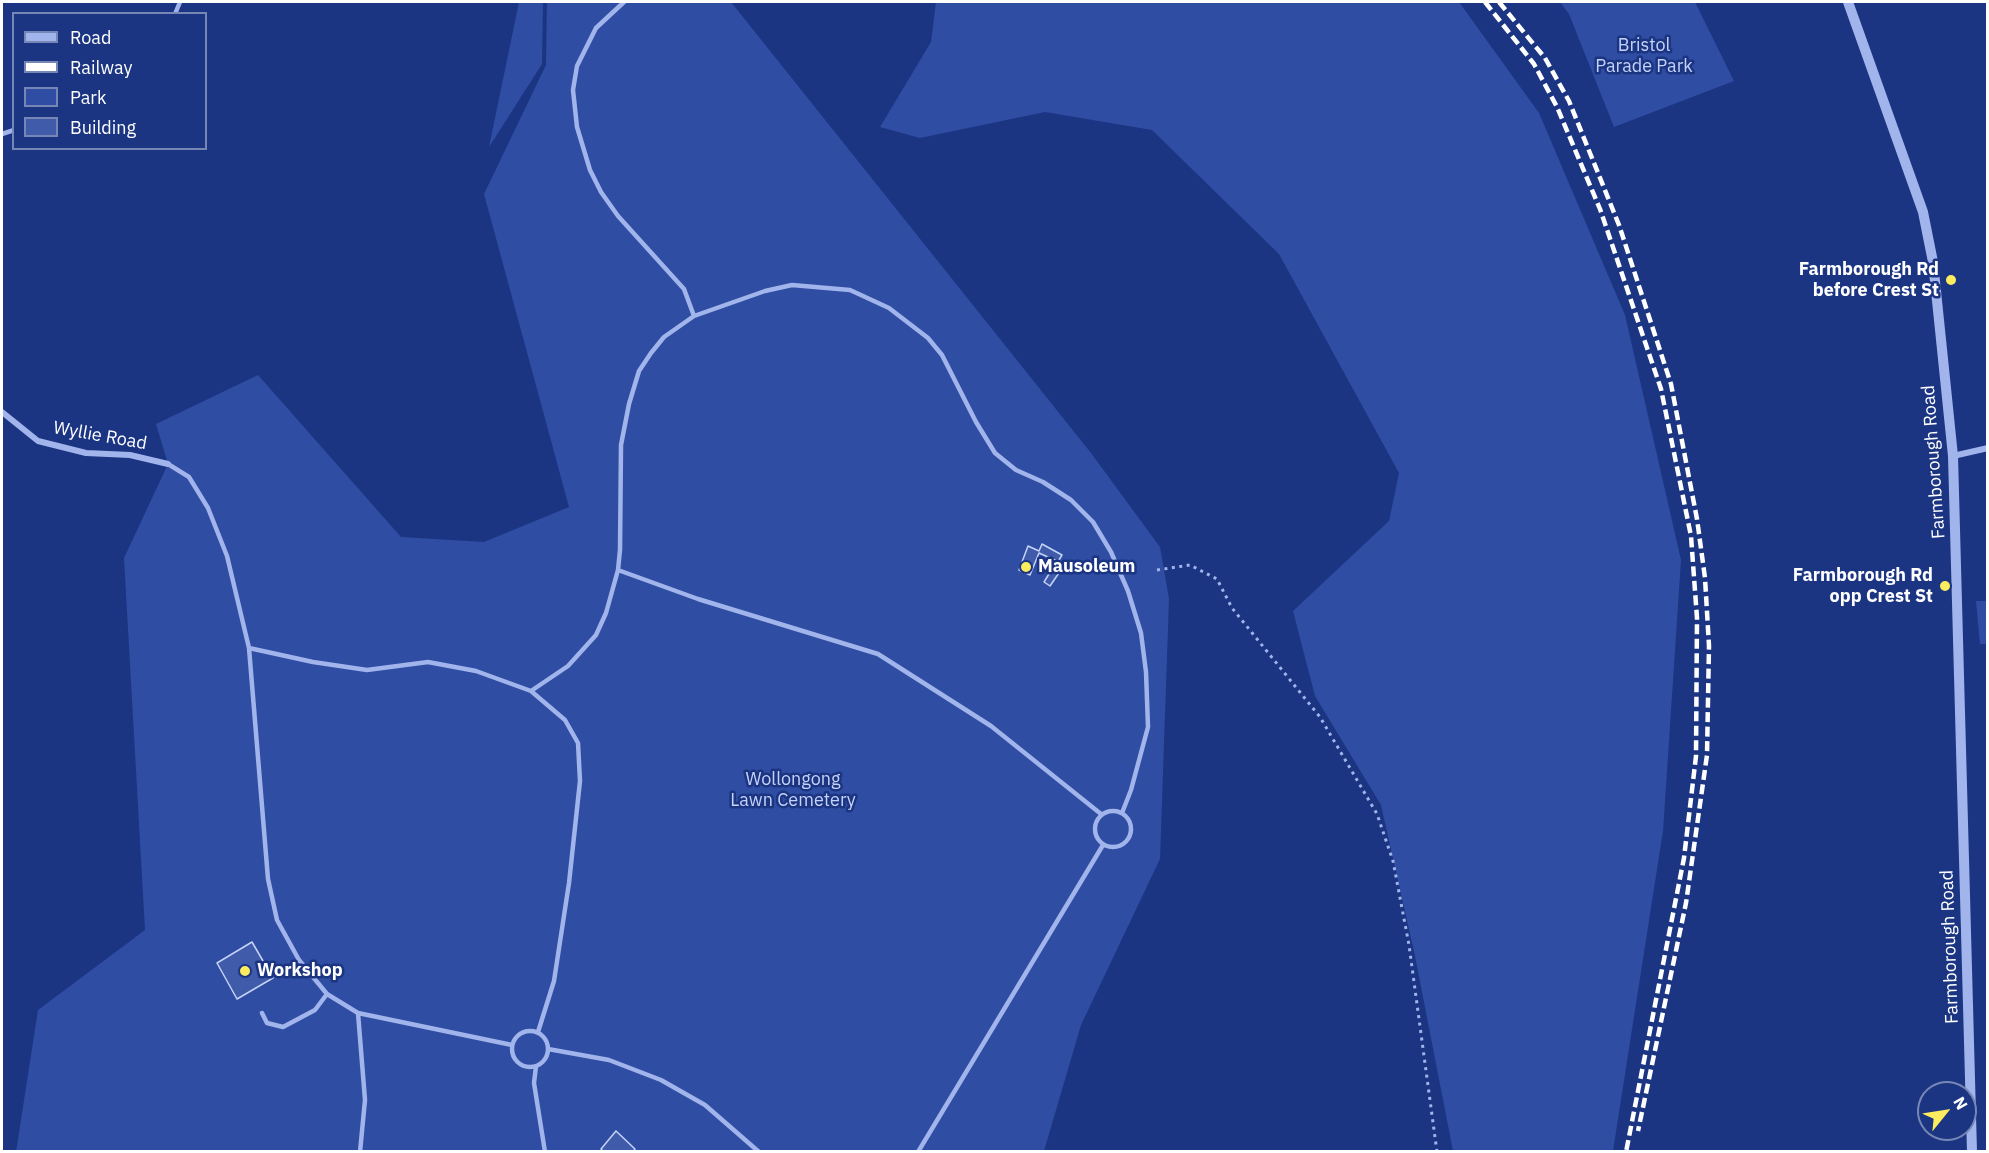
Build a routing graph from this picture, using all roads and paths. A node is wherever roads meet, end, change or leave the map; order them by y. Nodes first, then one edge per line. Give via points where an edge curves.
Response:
1 (624, 2) edge
2 (1848, 2) edge
3 (694, 316) junction
4 (2, 412) edge
5 (1988, 448) edge
6 (1953, 456) junction
7 (168, 464) joint
8 (618, 570) junction
9 (1157, 570) dead end
10 (249, 648) junction
11 (531, 691) junction
12 (1122, 813) junction
13 (1101, 814) junction
14 (1103, 845) junction
15 (327, 994) junction
16 (262, 1013) dead end
17 (358, 1013) junction
18 (538, 1032) junction
19 (512, 1045) junction
20 (548, 1048) junction
21 (536, 1066) junction
22 (360, 1152) edge
23 (546, 1152) edge
24 (759, 1152) edge
25 (918, 1152) edge
26 (1437, 1152) edge
27 (1972, 1152) edge

1 - 3 lane via 597,28 577,66 573,90 577,127 590,171 601,192 684,290
2 - 6 street, Farmborough Road via 1930,237
3 - 8 lane via 664,337 651,353 639,371 629,404 621,445
3 - 12 lane via 792,285 850,291 888,308 928,338 942,356 995,453 1016,470 1071,500 1093,522 1128,591 1141,633 1146,672 1148,727
4 - 7 street, Wyllie Road via 38,441 86,453 130,455
5 - 6 street
6 - 27 street, Farmborough Road
7 - 10 lane via 189,477 208,508 227,556
8 - 11 lane via 596,634 568,666
8 - 13 lane via 698,599 878,654 991,726
9 - 26 path via 1190,564 1217,579 1232,608 1320,717 1377,814 1393,861 1409,945
10 - 11 lane via 367,670 428,662 476,671
10 - 15 lane via 272,900 277,920 299,960
11 - 18 lane via 565,720 578,743 580,781 554,981
12 - 13 lane
12 - 14 lane via 1130,824 1128,838 1117,847
13 - 14 lane via 1094,830
14 - 25 lane
15 - 16 lane via 315,1010 283,1027 267,1023
15 - 17 lane
17 - 19 lane
17 - 22 lane via 365,1100
18 - 19 lane via 519,1034
18 - 20 lane
19 - 21 lane via 518,1063
20 - 21 lane via 543,1062
20 - 24 lane via 609,1060 661,1080 705,1105
21 - 23 lane via 534,1083

